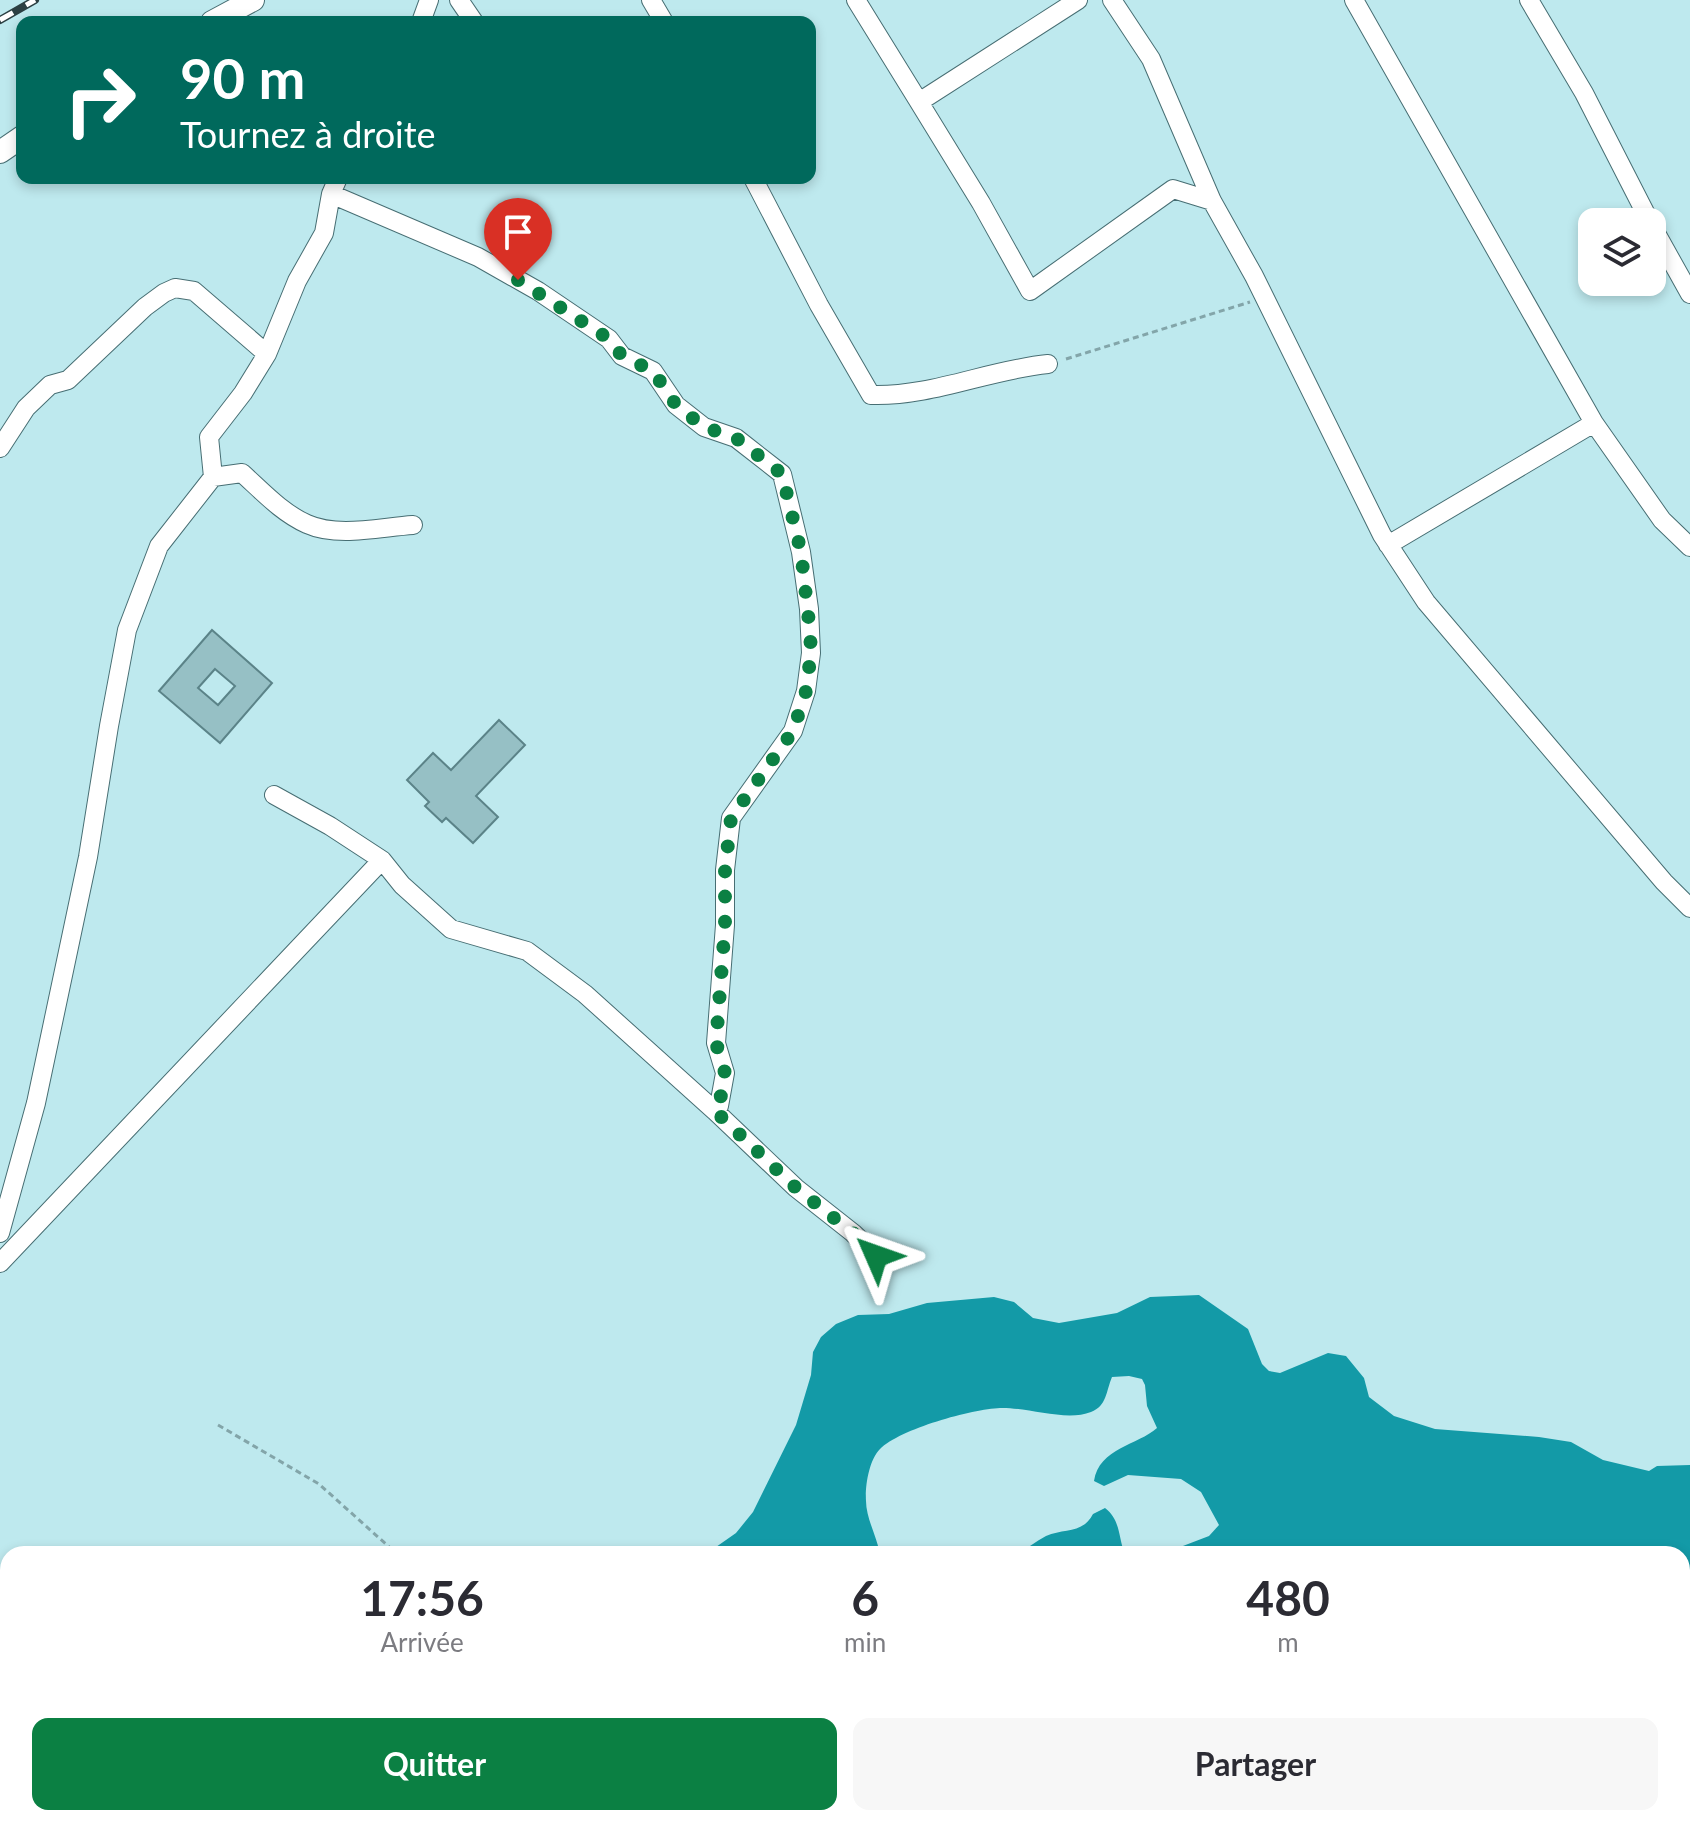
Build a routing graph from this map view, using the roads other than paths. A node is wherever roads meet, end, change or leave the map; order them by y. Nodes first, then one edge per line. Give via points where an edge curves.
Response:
1 (253, 0) edge
2 (856, 0) edge
3 (1078, 0) edge
4 (1112, 0) edge
5 (1354, 0) edge
6 (1529, 0) edge
7 (223, 16) edge
8 (919, 102) junction
9 (756, 184) edge
10 (335, 186) edge
11 (1212, 201) junction
12 (1643, 208) edge
13 (1666, 251) edge
14 (1690, 294) edge
15 (267, 354) junction
16 (1048, 364) road end
17 (1594, 423) junction
18 (0, 448) edge
19 (213, 477) junction
20 (413, 525) dead end
21 (1388, 545) junction
22 (1690, 547) edge
23 (274, 795) dead end
24 (382, 860) junction
25 (1690, 908) edge
26 (715, 1111) junction
27 (0, 1233) edge
28 (0, 1263) edge
29 (884, 1263) dead end

1 - 7 main road
2 - 8 street
3 - 8 street
4 - 11 street via 1151,59
5 - 17 street
6 - 12 street
8 - 11 street via 1030,291 1173,189
9 - 16 street via 871,395 899,396
10 - 15 street via 324,233
10 - 26 street via 538,291 609,339 622,356 653,371 676,405 704,427 736,438 782,474 801,552 811,653 793,731 731,818 716,1043 725,1073
11 - 21 street
13 - 14 street
15 - 18 street via 194,291 175,288 145,307 68,380 50,385 26,408
15 - 19 street via 209,437
17 - 21 street
17 - 22 street via 1662,520
19 - 20 street via 242,473 309,525 338,531
19 - 27 street via 159,546 127,630 88,857 36,1103
21 - 25 street via 1426,602
23 - 24 street
24 - 26 street via 451,929 527,951 585,994
24 - 28 street
26 - 29 street

